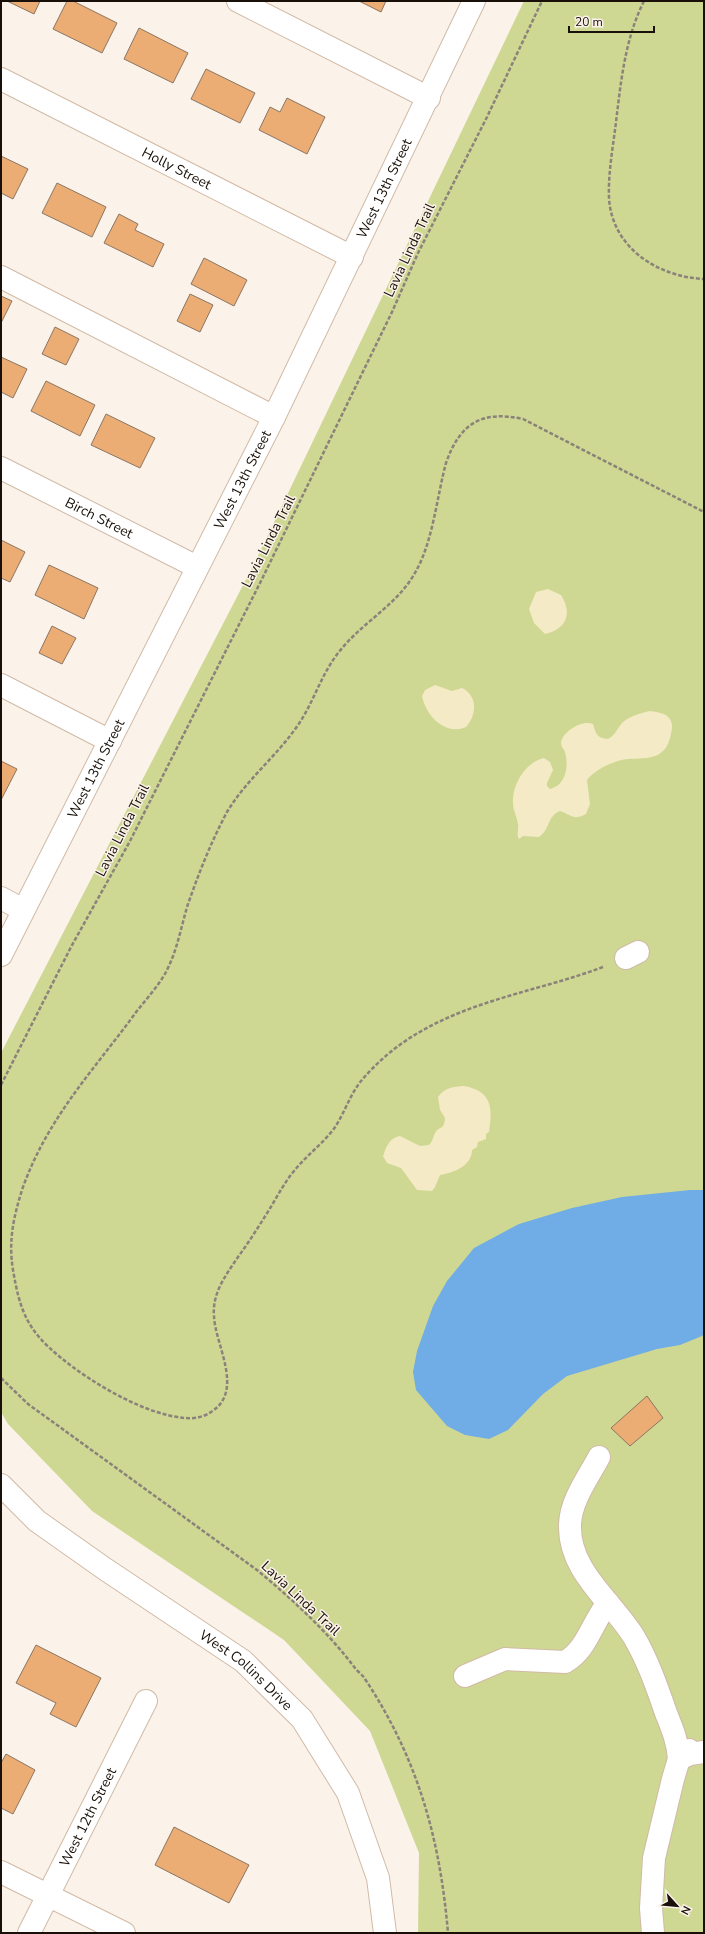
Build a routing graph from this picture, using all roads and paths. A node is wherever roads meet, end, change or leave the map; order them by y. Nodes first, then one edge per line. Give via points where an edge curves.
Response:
1 (238, 1) edge
2 (474, 1) edge
3 (542, 1) edge
4 (644, 1) edge
5 (1, 79) edge
6 (429, 98) junction
7 (352, 257) junction
8 (1, 277) edge
9 (704, 279) edge
10 (274, 417) junction
11 (1, 468) edge
12 (704, 512) edge
13 (196, 567) junction
14 (1, 685) edge
15 (110, 741) junction
16 (1, 898) edge
17 (23, 910) junction
18 (1, 955) edge
19 (632, 955) dead end
20 (1, 1085) edge
21 (1, 1378) edge
22 (599, 1458) dead end
23 (1, 1485) edge
24 (608, 1603) junction
25 (465, 1676) dead end
26 (146, 1701) dead end
27 (704, 1739) edge
28 (704, 1752) edge
29 (679, 1759) junction
30 (1, 1872) edge
31 (48, 1895) junction
32 (29, 1933) edge
33 (124, 1933) edge
34 (384, 1933) edge
35 (448, 1933) edge
36 (653, 1933) edge

1 - 6 main road
2 - 6 main road, West 13th Street
3 - 20 path, Lavia Linda Trail via 261,581 130,841 71,946
4 - 9 path via 623,65 611,166 611,212 621,235 638,256 668,273 684,278
5 - 7 main road, Holly Street
6 - 7 main road, West 13th Street
7 - 10 main road, West 13th Street
8 - 10 main road
10 - 13 main road, West 13th Street
11 - 13 main road, Birch Street
12 - 19 path via 524,419 504,415 488,416 474,421 463,430 446,463 430,531 416,572 390,605 336,654 298,726 228,810 204,862 165,973 90,1071 44,1138 18,1202 11,1232 14,1277 28,1325 54,1352 82,1375 137,1404 186,1419 209,1414 220,1405 227,1383 213,1314 224,1277 295,1170 337,1124 362,1080 391,1052 418,1033 435,1025 497,999 584,974
13 - 15 main road, West 13th Street
14 - 15 main road
15 - 17 main road, West 13th Street
16 - 17 main road
17 - 18 main road, West 13th Street
21 - 35 path, Lavia Linda Trail via 28,1404 257,1570 328,1635 365,1678 398,1736 423,1795 440,1872
22 - 24 main road via 574,1502 570,1523 572,1548 584,1571
23 - 34 main road, West Collins Drive via 36,1521 243,1661 302,1719 348,1793 378,1878
24 - 25 main road via 601,1611 580,1651 573,1658 564,1662 505,1659
24 - 29 main road via 634,1637 656,1682 676,1740
26 - 31 main road, West 12th Street
27 - 29 main road
28 - 29 main road
29 - 36 main road via 654,1858 651,1908
30 - 31 main road
31 - 32 main road, West 12th Street
31 - 33 main road

